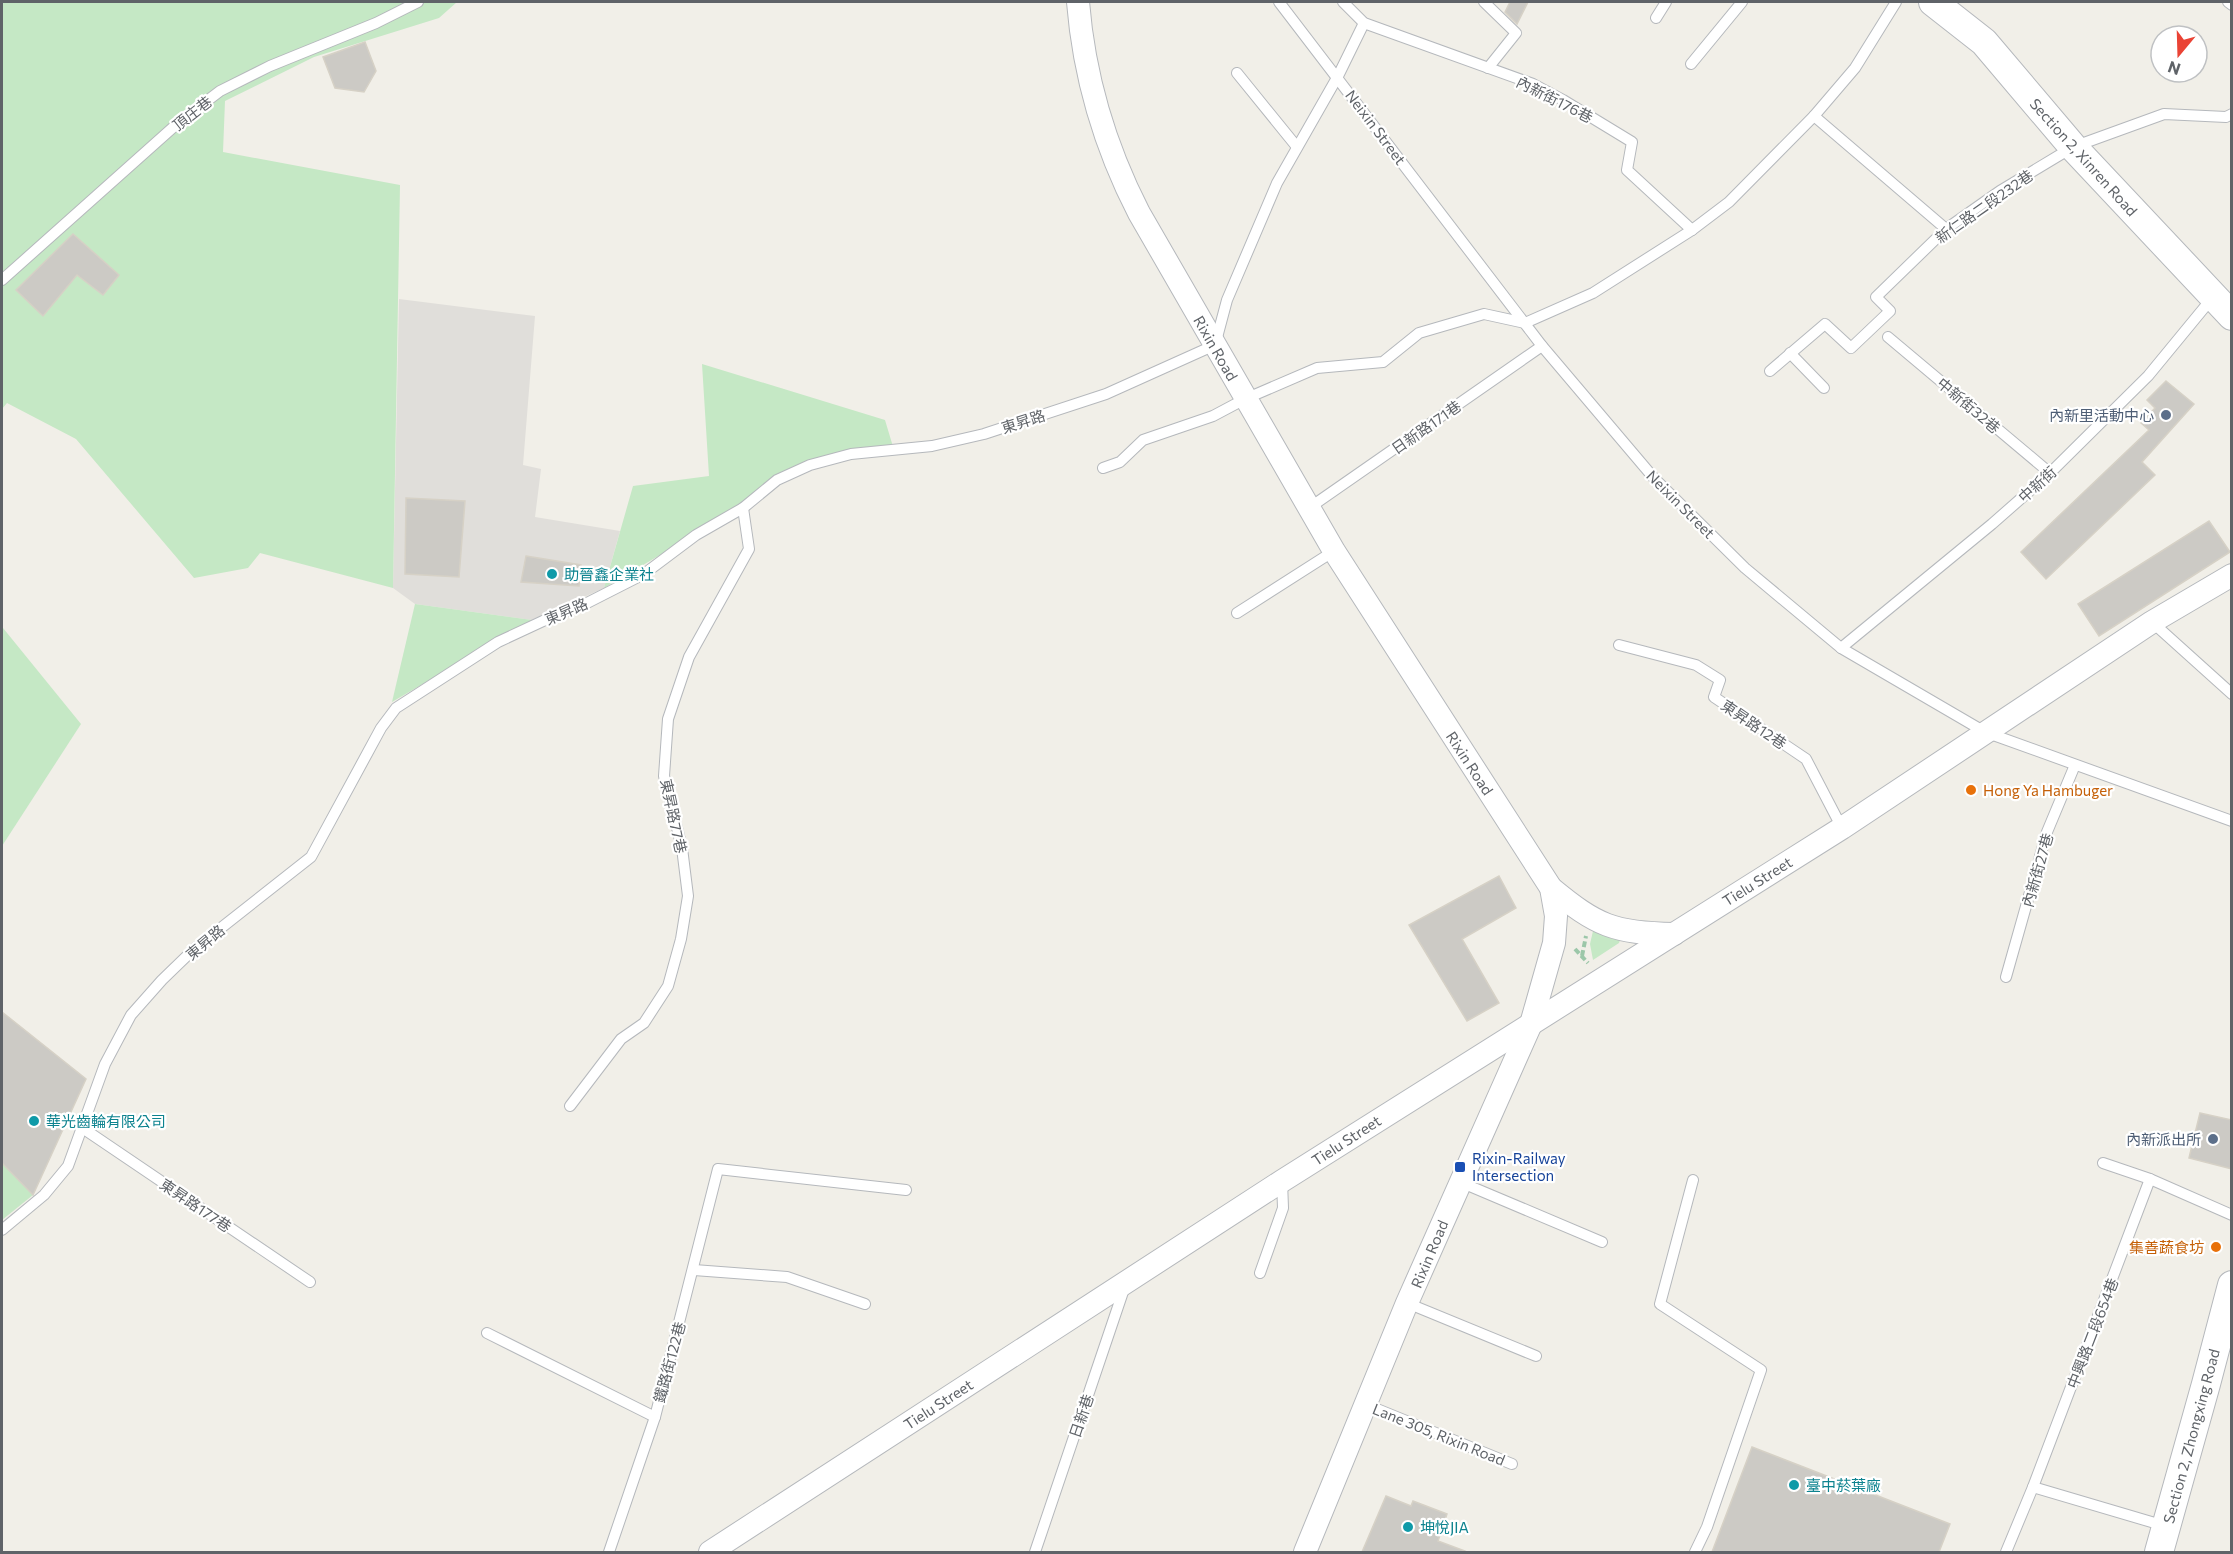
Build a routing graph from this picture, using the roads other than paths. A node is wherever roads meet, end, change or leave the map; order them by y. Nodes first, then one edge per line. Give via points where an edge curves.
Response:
1 (418, 2) edge
2 (1078, 2) edge
3 (1279, 2) edge
4 (1484, 2) edge
5 (1666, 2) edge
6 (1742, 2) edge
7 (1896, 2) edge
8 (1933, 2) edge
9 (2228, 2) edge
10 (1346, 3) edge
11 (2232, 5) edge
12 (1656, 18) dead end
13 (1364, 22) junction
14 (1692, 64) dead end
15 (1488, 68) junction
16 (1237, 73) dead end
17 (1338, 76) junction
18 (2232, 114) edge
19 (1814, 116) junction
20 (1297, 147) junction
21 (2073, 147) junction
22 (1692, 230) junction
23 (1946, 230) junction
24 (2, 280) edge
25 (2222, 307) edge
26 (1525, 323) junction
27 (1888, 337) dead end
28 (1215, 345) junction
29 (1542, 346) junction
30 (1790, 353) junction
31 (1770, 370) dead end
32 (1824, 388) dead end
33 (1245, 399) junction
34 (1103, 468) dead end
35 (2050, 473) junction
36 (743, 508) junction
37 (1309, 508) junction
38 (1334, 551) junction
39 (2232, 575) edge
40 (1237, 613) dead end
41 (2152, 622) junction
42 (1619, 645) dead end
43 (1841, 648) junction
44 (2232, 694) edge
45 (1985, 732) junction
46 (2075, 765) junction
47 (2232, 821) edge
48 (1842, 828) junction
49 (1551, 888) junction
50 (1674, 934) junction
51 (2006, 977) dead end
52 (1531, 1024) junction
53 (570, 1106) dead end
54 (81, 1127) junction
55 (2103, 1163) dead end
56 (2150, 1179) junction
57 (1693, 1180) dead end
58 (1282, 1181) junction
59 (1460, 1182) junction
60 (906, 1190) dead end
61 (2232, 1215) edge
62 (2, 1230) edge
63 (1602, 1242) dead end
64 (694, 1270) junction
65 (1260, 1273) dead end
66 (1127, 1280) junction
67 (310, 1282) dead end
68 (2232, 1285) edge
69 (1407, 1303) junction
70 (865, 1304) dead end
71 (487, 1333) dead end
72 (1536, 1356) dead end
73 (1367, 1405) junction
74 (655, 1417) junction
75 (1512, 1464) dead end
76 (2033, 1487) junction
77 (2162, 1540) edge
78 (609, 1552) edge
79 (710, 1552) edge
80 (1035, 1552) edge
81 (1305, 1552) edge
82 (1695, 1552) edge
83 (2006, 1552) edge

1 - 24 lane, 頂庄巷 via 220,91 169,131
2 - 28 street, Rixin Road via 1092,90 1119,170 1139,213
3 - 17 lane, Neixin Street
4 - 15 lane via 1516,33
5 - 12 lane
6 - 14 lane
7 - 19 lane via 1855,68
8 - 21 street, Section 2, Xinren Road via 1984,42
9 - 11 lane
10 - 13 lane, 內新街176巷
13 - 15 lane, 內新街176巷
13 - 17 lane
15 - 22 lane, 內新街176巷 via 1543,89 1632,142 1627,170
16 - 20 lane
17 - 20 lane
17 - 26 lane, Neixin Street
18 - 21 lane, 新仁路二段232巷 via 2164,114
19 - 22 lane via 1729,202
19 - 23 lane
20 - 28 lane via 1277,183 1227,300
21 - 23 lane, 新仁路二段232巷 via 2000,191
21 - 25 street, Section 2, Xinren Road
22 - 26 lane via 1593,293
23 - 30 lane, 新仁路二段232巷 via 1876,297 1890,311 1851,348 1825,324
25 - 35 lane, 中新街
26 - 29 lane, Neixin Street
26 - 33 lane via 1484,314 1419,333 1383,362 1317,368
27 - 35 lane, 中新街32巷
28 - 33 street, Rixin Road
28 - 36 lane, 東昇路 via 1106,394 984,434 932,446 851,454 810,465 777,480
29 - 37 lane, 日新路171巷
29 - 43 lane, Neixin Street via 1653,477 1745,568
30 - 31 lane, 新仁路二段232巷
30 - 32 lane
33 - 34 lane via 1213,416 1143,440 1120,462
33 - 37 street, Rixin Road
35 - 43 lane, 中新街
36 - 53 lane, 東昇路77巷 via 749,549 689,657 668,719 664,776 682,848 688,896 668,986 644,1023 621,1039
36 - 54 lane, 東昇路 via 696,535 644,574 498,642 396,708 311,857 193,950 131,1015 105,1064
37 - 38 street, Rixin Road
38 - 40 lane
38 - 49 street, Rixin Road
39 - 41 street, Tielu Street
41 - 44 lane
41 - 45 street, Tielu Street
42 - 48 lane, 東昇路12巷 via 1696,665 1720,680 1714,697 1806,759
43 - 45 lane, Neixin Street
45 - 46 lane, Neixin Street
45 - 48 street, Tielu Street
46 - 47 lane, Neixin Street
46 - 51 lane, 內新街27巷 via 2047,832
48 - 50 street, Tielu Street
49 - 50 street via 1593,920 1608,926
49 - 52 street, Rixin Road via 1556,916 1554,943
50 - 52 street, Tielu Street
52 - 58 street, Tielu Street
52 - 59 street, Rixin Road
54 - 62 lane, 東昇路 via 68,1166 44,1195
54 - 67 lane, 東昇路177巷
55 - 56 lane
56 - 61 lane
56 - 76 lane, 中興路二段654巷
57 - 82 lane via 1660,1304 1761,1370
58 - 65 lane via 1283,1208
58 - 66 street, Tielu Street
59 - 63 lane
59 - 69 street, Rixin Road
60 - 64 lane, 鐵路街122巷 via 718,1169
64 - 70 lane via 787,1277
64 - 74 lane, 鐵路街122巷
66 - 79 street, Tielu Street
66 - 80 lane, 日新巷
68 - 77 street, Section 2, Zhongxing Road
69 - 72 lane
69 - 73 street, Rixin Road
71 - 74 lane
73 - 75 lane, Lane 305, Rixin Road
73 - 81 street, Rixin Road
74 - 78 lane, 鐵路街122巷
76 - 77 lane
76 - 83 lane, 中興路二段654巷

